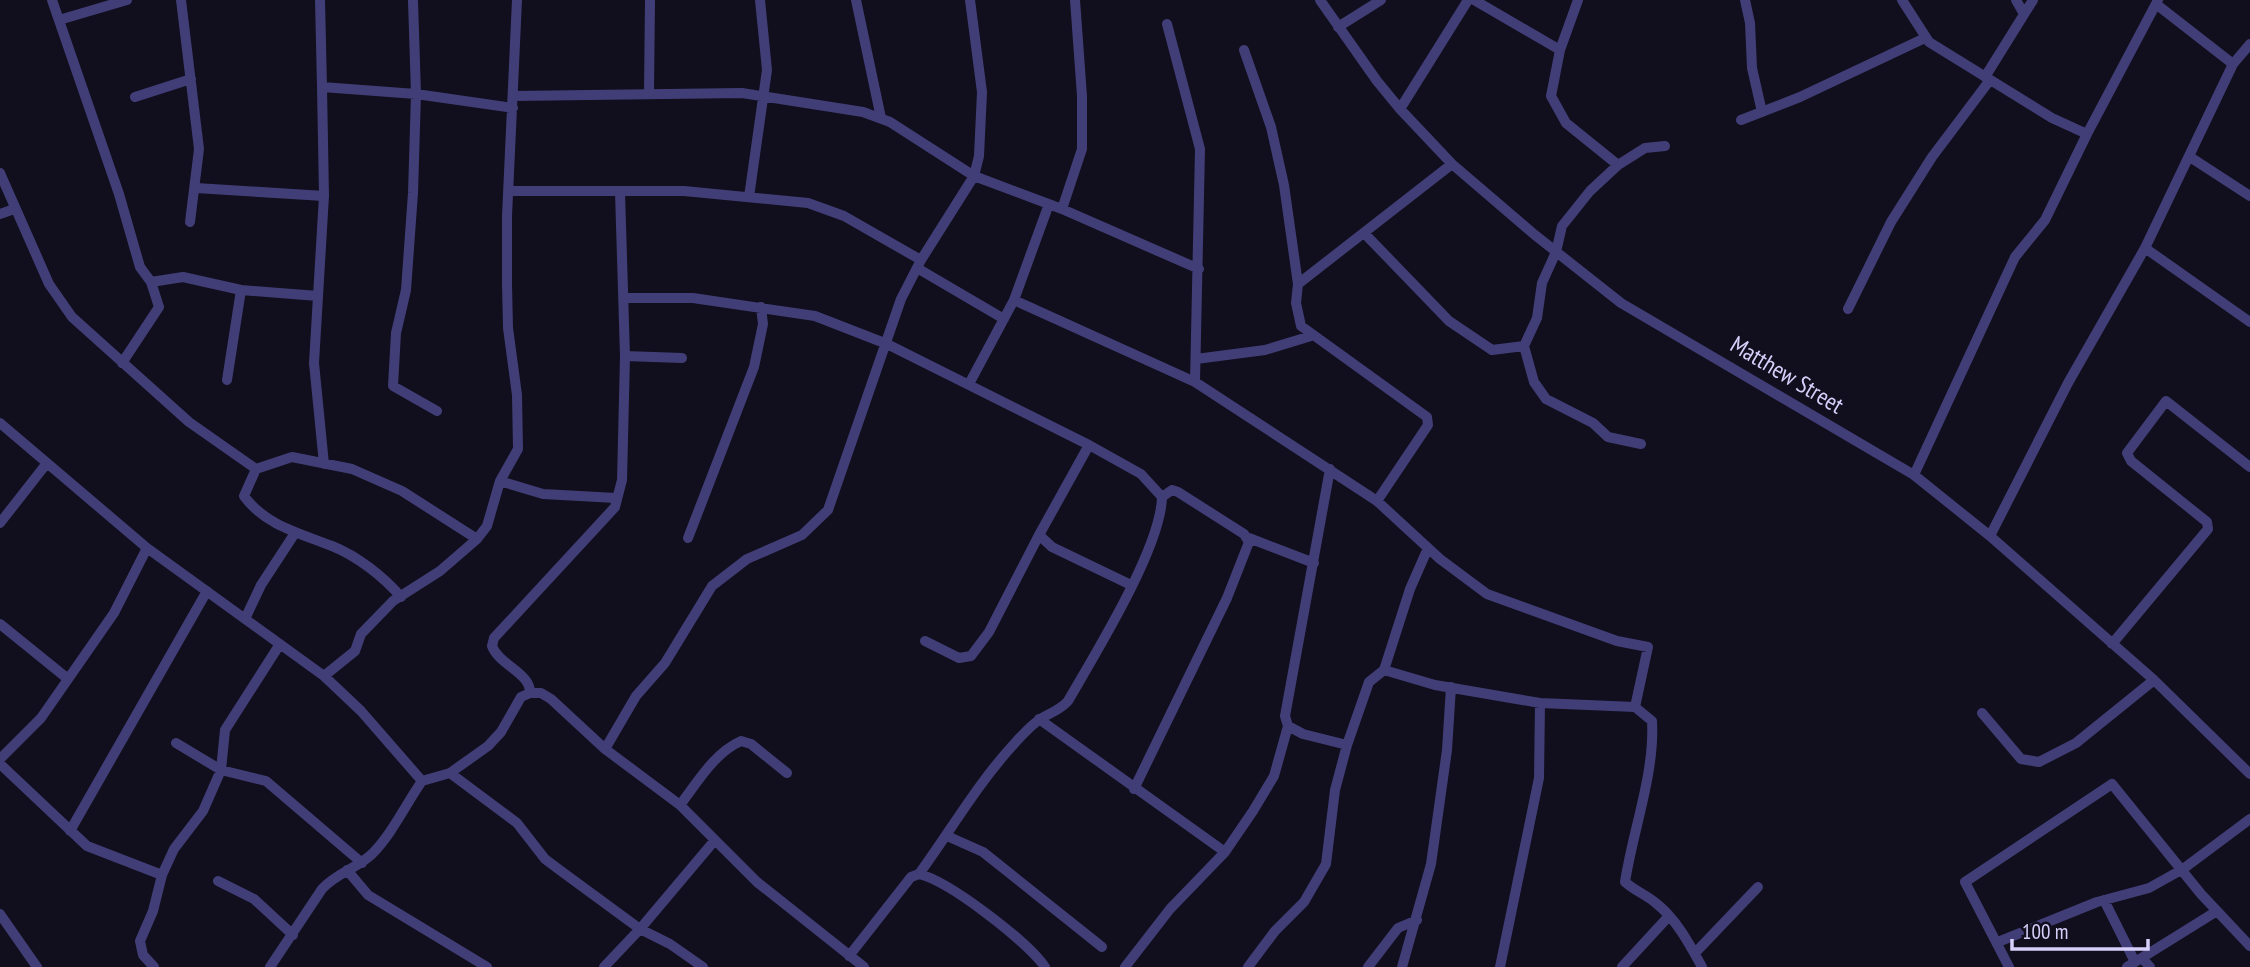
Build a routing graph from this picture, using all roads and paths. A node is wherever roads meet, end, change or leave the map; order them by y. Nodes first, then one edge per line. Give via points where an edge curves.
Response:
1 (52, 0) edge
2 (127, 0) edge
3 (181, 0) edge
4 (320, 0) edge
5 (517, 0) edge
6 (650, 0) edge
7 (760, 0) edge
8 (856, 0) edge
9 (970, 0) edge
10 (1074, 0) edge
11 (1320, 0) edge
12 (1381, 0) edge
13 (1468, 0) edge
14 (1474, 0) edge
15 (1578, 0) edge
16 (1745, 0) edge
17 (1902, 0) edge
18 (2016, 0) edge
19 (2033, 0) edge
20 (413, 1) edge
21 (2157, 2) edge
22 (2024, 14) junction
23 (59, 20) junction
24 (1167, 24) dead end
25 (1338, 27) junction
26 (1925, 38) junction
27 (2250, 44) edge
28 (1244, 50) dead end
29 (1560, 50) junction
30 (2233, 64) junction
31 (1987, 78) junction
32 (191, 79) junction
33 (322, 87) junction
34 (649, 92) junction
35 (416, 94) junction
36 (513, 96) junction
37 (135, 97) dead end
38 (764, 97) junction
39 (513, 108) junction
40 (1400, 109) junction
41 (1762, 112) junction
42 (881, 118) junction
43 (1741, 120) dead end
44 (2087, 134) junction
45 (1665, 146) dead end
46 (2190, 157) junction
47 (1452, 164) junction
48 (1618, 165) junction
49 (0, 173) edge
50 (974, 176) junction
51 (195, 188) junction
52 (510, 191) junction
53 (620, 192) junction
54 (324, 196) junction
55 (2250, 196) edge
56 (749, 197) junction
57 (1049, 204) junction
58 (14, 209) junction
59 (1062, 209) junction
60 (0, 214) edge
61 (190, 222) dead end
62 (1364, 234) junction
63 (2145, 248) junction
64 (1556, 252) junction
65 (919, 264) junction
66 (1199, 269) junction
67 (151, 282) junction
68 (1298, 284) junction
69 (241, 290) junction
70 (318, 296) junction
71 (624, 299) junction
72 (1014, 300) junction
73 (761, 307) junction
74 (1848, 309) dead end
75 (1004, 318) junction
76 (2250, 322) edge
77 (1311, 336) junction
78 (887, 344) junction
79 (1524, 346) junction
80 (625, 356) junction
81 (682, 358) dead end
82 (1196, 359) junction
83 (122, 363) junction
84 (227, 380) dead end
85 (1195, 383) junction
86 (969, 384) junction
87 (437, 411) dead end
88 (0, 423) edge
89 (1641, 444) dead end
90 (1089, 445) junction
91 (47, 463) junction
92 (324, 464) junction
93 (2250, 467) edge
94 (1330, 468) junction
95 (256, 469) junction
96 (1914, 475) junction
97 (500, 481) junction
98 (1162, 497) junction
99 (616, 498) junction
100 (1377, 501) junction
101 (0, 523) edge
102 (295, 533) junction
103 (1039, 535) junction
104 (1990, 536) junction
105 (688, 538) dead end
106 (1249, 538) junction
107 (477, 539) junction
108 (147, 548) junction
109 (1428, 548) junction
110 (1314, 563) junction
111 (1130, 585) junction
112 (207, 591) junction
113 (401, 597) junction
114 (245, 619) junction
115 (0, 624) edge
116 (925, 641) dead end
117 (280, 644) junction
118 (2112, 644) junction
119 (1384, 670) junction
120 (324, 676) junction
121 (68, 679) junction
122 (2154, 680) junction
123 (1451, 687) junction
124 (530, 693) junction
125 (1540, 703) junction
126 (1635, 707) junction
127 (1982, 713) dead end
128 (1039, 719) junction
129 (1288, 726) junction
130 (176, 743) dead end
131 (1347, 745) junction
132 (605, 749) junction
133 (0, 761) edge
134 (221, 770) junction
135 (450, 773) junction
136 (787, 773) dead end
137 (2250, 774) edge
138 (422, 780) junction
139 (1134, 789) junction
140 (680, 805) junction
141 (2250, 818) edge
142 (70, 831) junction
143 (947, 836) junction
144 (715, 841) junction
145 (1225, 852) junction
146 (362, 863) junction
147 (2183, 869) junction
148 (347, 870) junction
149 (919, 874) junction
150 (162, 875) junction
151 (218, 881) dead end
152 (1758, 887) dead end
153 (2104, 900) junction
154 (2217, 911) junction
155 (0, 914) edge
156 (1669, 916) junction
157 (1417, 920) junction
158 (640, 929) junction
159 (293, 935) junction
160 (1998, 942) junction
161 (2250, 946) edge
162 (1102, 947) dead end
163 (1695, 953) junction
164 (849, 956) junction
165 (2135, 962) edge
166 (37, 967) edge
167 (155, 967) edge
168 (270, 967) edge
169 (487, 967) edge
170 (604, 967) edge
171 (703, 967) edge
172 (864, 967) edge
173 (1045, 967) edge
174 (1125, 967) edge
175 (1248, 967) edge
176 (1368, 967) edge
177 (1402, 967) edge
178 (1500, 967) edge
179 (1622, 967) edge
180 (1702, 967) edge
181 (2009, 967) edge
182 (2150, 967) edge

1 - 23 street
2 - 23 street
3 - 32 street
4 - 33 street
5 - 36 street
6 - 34 street
7 - 38 street
8 - 42 street
9 - 50 street via 982,92
10 - 59 street via 1082,149
11 - 25 street, Matthew Street
12 - 25 street
13 - 40 street
14 - 29 street
15 - 29 street
16 - 41 street
17 - 26 street
18 - 22 street
19 - 22 street
20 - 35 street
21 - 30 street
21 - 44 street
22 - 31 street
23 - 67 street via 140,267
24 - 66 street via 1200,149
25 - 40 street, Matthew Street
26 - 31 street
26 - 41 street
27 - 30 street
28 - 68 street via 1271,127
29 - 48 street via 1551,96 1566,123
30 - 46 street
31 - 44 street
31 - 74 street via 1891,222
32 - 37 street
32 - 51 street via 199,149
33 - 35 street
33 - 54 street
34 - 36 street
34 - 38 street
35 - 39 street
35 - 87 street via 406,290 396,333 393,386
36 - 39 street
38 - 42 street
38 - 56 street
39 - 52 street
40 - 47 street, Matthew Street
41 - 43 street
42 - 50 street
44 - 96 street via 2045,220 2015,257
45 - 48 street via 1646,148
46 - 55 street
46 - 63 street
47 - 62 street
47 - 64 street, Matthew Street
48 - 64 street via 1562,226
49 - 58 street
50 - 57 street
50 - 65 street
51 - 54 street
51 - 61 street
52 - 53 street
52 - 97 street via 507,295 518,449
53 - 56 street
53 - 71 street
54 - 70 street
56 - 65 street via 808,203 844,216
57 - 59 street
57 - 72 street
58 - 60 street
58 - 83 street via 49,284 72,317
59 - 66 street
62 - 68 street
62 - 79 street via 1449,321 1492,350
63 - 76 street
63 - 104 street via 2068,383
64 - 79 street via 1542,282 1537,318
64 - 96 street, Matthew Street via 1621,303
65 - 75 street
65 - 78 street via 901,299
66 - 82 street
67 - 69 street via 183,277
67 - 83 street via 159,307
68 - 77 street via 1301,326
69 - 70 street
69 - 84 street
70 - 92 street via 314,363
71 - 73 street via 693,298
71 - 80 street
72 - 75 street
72 - 85 street
73 - 78 street via 815,316
73 - 105 street via 763,324 754,367
75 - 86 street
77 - 82 street via 1265,350
77 - 100 street via 1427,417 1428,425
78 - 86 street
78 - 132 street via 828,510 802,535 747,559 712,586
79 - 89 street via 1534,382 1546,399 1593,423 1608,437
80 - 81 street
80 - 99 street via 622,480
82 - 85 street
83 - 95 street via 189,422
85 - 94 street
86 - 90 street
88 - 91 street
90 - 98 street via 1141,474
90 - 103 street
91 - 101 street
91 - 108 street
92 - 95 street via 292,457
92 - 107 street via 352,469 402,491
93 - 118 street via 2165,401 2145,425 2127,453 2131,461 2207,522 2208,529
94 - 100 street
94 - 110 street
95 - 102 street via 244,496 255,512
96 - 104 street, Matthew Street
97 - 99 street via 543,494
97 - 107 street via 488,526
98 - 106 street via 1172,490 1178,492
98 - 111 street via 1159,520
99 - 124 street via 615,507 494,638 492,646 498,658 526,680
100 - 109 street
102 - 113 street via 335,547 386,580
102 - 114 street
103 - 111 street via 1052,547
103 - 116 street via 989,632 971,656 959,658
104 - 118 street, Matthew Street
106 - 110 street
106 - 139 street via 1227,598
107 - 113 street via 440,572
108 - 112 street
108 - 121 street via 114,613
109 - 119 street
109 - 126 street via 1487,594 1617,641 1648,647
110 - 129 street via 1285,716
111 - 128 street via 1068,701 1059,711
112 - 114 street
112 - 142 street
113 - 120 street via 368,626 351,655
114 - 117 street
115 - 121 street
117 - 120 street
117 - 134 street via 225,730
118 - 122 street, Matthew Street
119 - 123 street
119 - 131 street via 1368,682
120 - 138 street
121 - 133 street via 41,718
122 - 127 street via 2076,743 2039,762 2021,759
122 - 137 street, Matthew Street
123 - 125 street
123 - 157 street via 1431,864
124 - 132 street via 551,699
124 - 135 street via 521,697 488,746
125 - 126 street
125 - 178 street via 1539,778
126 - 156 street via 1652,721 1654,752 1625,882
128 - 139 street
128 - 143 street via 967,801
129 - 131 street
129 - 145 street via 1274,776
130 - 134 street
131 - 175 street via 1335,790 1326,864 1304,902
132 - 140 street
133 - 142 street
134 - 146 street via 265,781
134 - 150 street via 203,811 174,849
135 - 138 street
135 - 158 street via 517,823 545,859
136 - 140 street via 741,741 711,765
138 - 146 street via 388,834
139 - 145 street
140 - 144 street
141 - 147 street
142 - 150 street via 87,846
143 - 149 street
143 - 162 street via 983,852
144 - 158 street
144 - 164 street via 757,882
145 - 174 street via 1170,909
146 - 148 street
147 - 153 street via 2149,888
147 - 154 street
147 - 160 street via 2112,784 1965,882
148 - 159 street via 322,889
148 - 169 street via 368,895
149 - 164 street via 911,877
149 - 173 street via 957,892 1025,944
150 - 167 street via 140,941 143,954
151 - 159 street via 254,899
152 - 163 street
153 - 160 street
153 - 165 street
154 - 161 street
154 - 165 street
155 - 166 street
156 - 163 street
156 - 179 street
157 - 176 street via 1398,928
157 - 177 street
158 - 170 street
158 - 171 street
159 - 168 street
160 - 181 street
163 - 180 street
164 - 172 street
165 - 182 street

